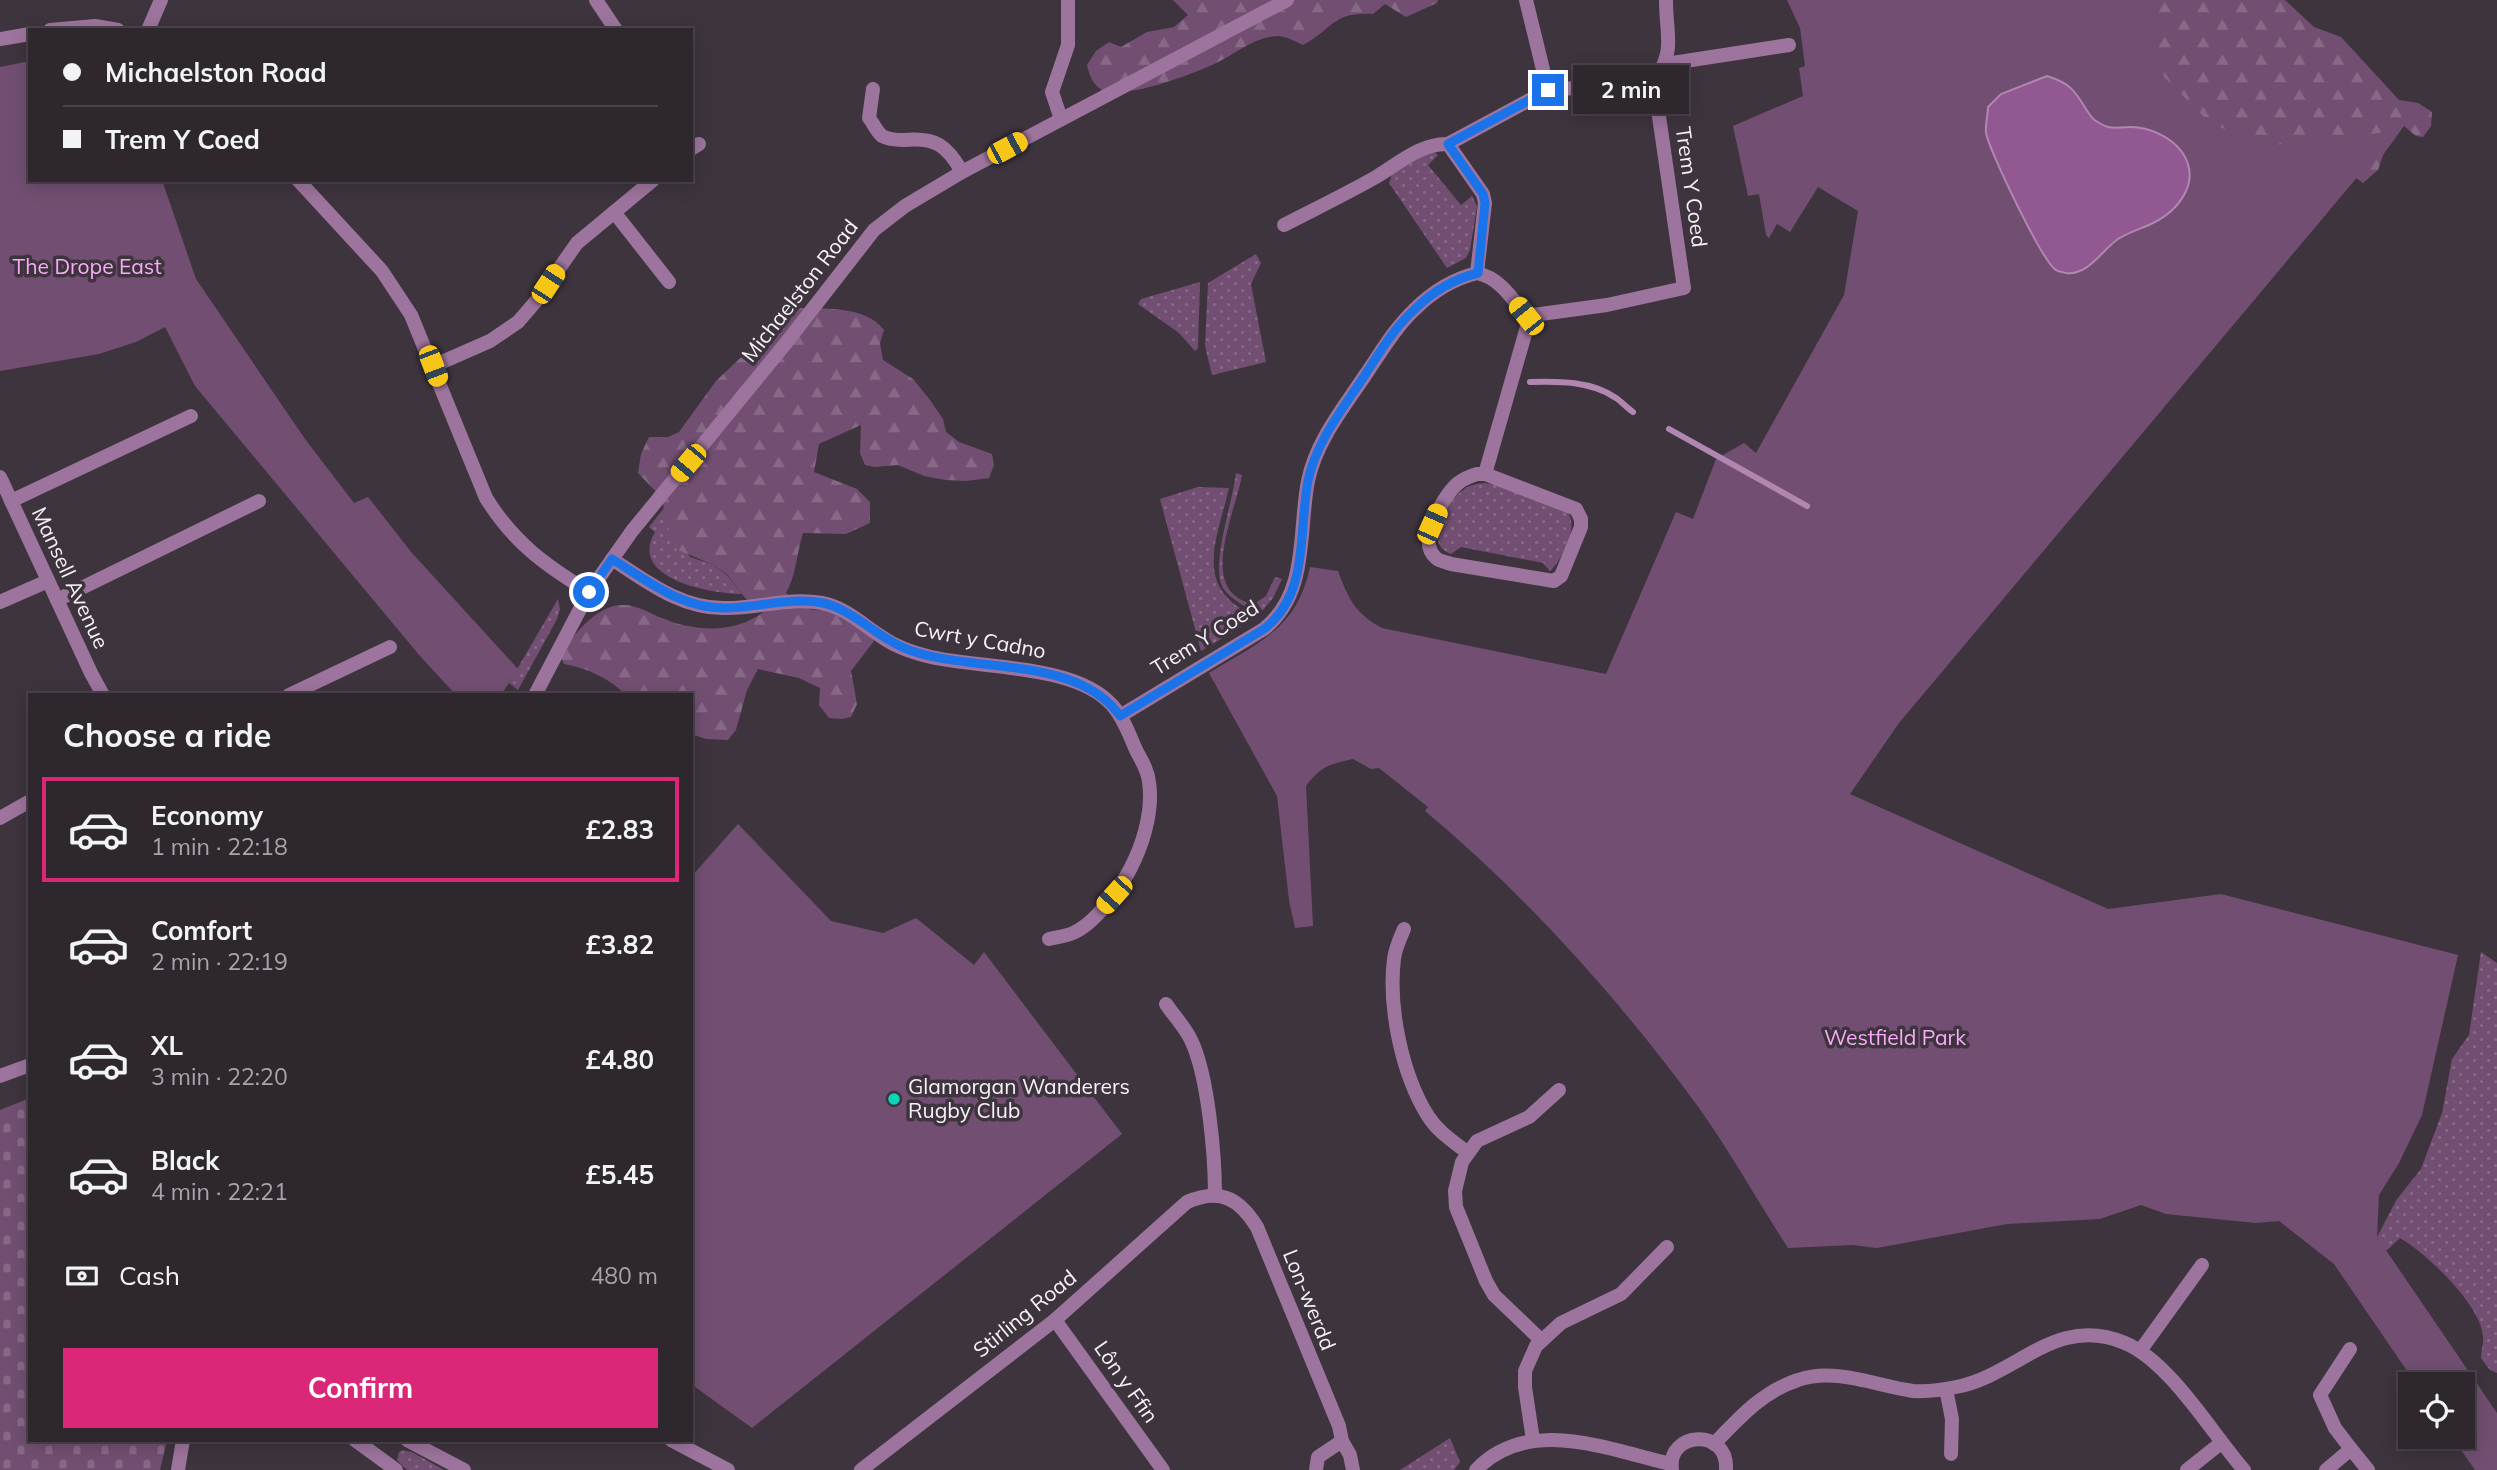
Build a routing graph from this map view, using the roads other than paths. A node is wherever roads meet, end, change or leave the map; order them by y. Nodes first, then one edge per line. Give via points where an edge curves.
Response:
1 (161, 0) edge
2 (596, 0) edge
3 (1068, 0) edge
4 (1287, 0) edge
5 (1526, 0) edge
6 (1666, 0) edge
7 (73, 28) edge
8 (107, 28) edge
9 (149, 28) edge
10 (615, 28) edge
11 (28, 34) edge
12 (0, 39) edge
13 (1789, 45) dead end
14 (1666, 64) junction
15 (1654, 82) junction
16 (873, 89) dead end
17 (1548, 90) junction
18 (1061, 119) junction
19 (1448, 144) junction
20 (962, 172) junction
21 (300, 182) edge
22 (651, 182) edge
23 (614, 212) junction
24 (1284, 225) dead end
25 (1478, 273) junction
26 (669, 282) dead end
27 (1526, 316) junction
28 (433, 366) junction
29 (191, 416) dead end
30 (1485, 474) junction
31 (0, 477) edge
32 (11, 501) junction
33 (259, 501) dead end
34 (612, 559) junction
35 (48, 581) junction
36 (589, 592) junction
37 (57, 600) junction
38 (0, 602) edge
39 (390, 647) dead end
40 (102, 693) edge
41 (293, 693) edge
42 (536, 693) edge
43 (1120, 716) junction
44 (28, 802) edge
45 (0, 818) edge
46 (1404, 929) dead end
47 (1049, 939) dead end
48 (1166, 1004) dead end
49 (28, 1066) edge
50 (0, 1076) edge
51 (1559, 1090) dead end
52 (1468, 1153) junction
53 (1215, 1195) junction
54 (1667, 1247) dead end
55 (2202, 1265) dead end
56 (1055, 1320) junction
57 (1541, 1340) junction
58 (2350, 1349) dead end
59 (2140, 1351) junction
60 (1946, 1389) junction
61 (1533, 1440) junction
62 (1342, 1441) junction
63 (183, 1442) edge
64 (358, 1442) edge
65 (411, 1442) edge
66 (675, 1442) edge
67 (2221, 1443) junction
68 (1714, 1444) junction
69 (2351, 1449) junction
70 (1951, 1454) dead end
71 (1671, 1467) edge
72 (178, 1470) edge
73 (396, 1470) edge
74 (464, 1470) edge
75 (728, 1470) edge
76 (861, 1470) edge
77 (1163, 1470) edge
78 (1316, 1470) edge
79 (1353, 1470) edge
80 (1476, 1470) edge
81 (1726, 1470) edge
82 (2187, 1470) edge
83 (2245, 1470) edge
84 (2326, 1470) edge
85 (2368, 1470) edge

1 - 9 street
2 - 10 street
3 - 18 street via 1068,45 1052,92
4 - 18 street, Michaelston Road
5 - 17 street
6 - 14 street
7 - 8 street
11 - 12 street
13 - 14 street
14 - 15 street
15 - 17 street
15 - 27 street, Trem Y Coed via 1684,289
16 - 20 street via 869,118 881,135 940,144
17 - 19 street
18 - 20 street, Michaelston Road
19 - 24 street via 1416,152
19 - 25 street via 1483,194
20 - 34 street, Michaelston Road via 874,230
21 - 28 street via 382,271 411,315
22 - 23 street
23 - 26 street
23 - 28 street via 577,243 518,322 490,341
25 - 27 street via 1501,285
25 - 43 street, Trem Y Coed via 1446,285 1413,310 1383,347 1324,438 1308,479 1296,581 1283,611 1264,629
27 - 30 street via 1527,327
28 - 36 street via 496,513 524,547
29 - 32 street
30 - 30 street via 1576,509 1581,527 1565,569 1554,581 1451,564 1436,559 1430,550 1432,524 1441,502 1459,482
31 - 32 street, Mansell Avenue
32 - 35 street, Mansell Avenue
33 - 37 street
34 - 36 street, Michaelston Road
34 - 43 street, Cwrt y Cadno via 664,592 710,608 824,603 912,652 1078,682 1102,696
35 - 37 street, Mansell Avenue
35 - 38 street
36 - 42 street, Michaelston Road
37 - 40 street, Mansell Avenue
39 - 41 street
43 - 47 street, Cwrt y Cadno via 1149,779 1142,839 1127,875 1097,913 1075,932
44 - 45 street
46 - 52 street via 1393,972 1395,1016 1408,1070 1429,1117
48 - 53 street via 1198,1058
49 - 50 street
51 - 52 street via 1529,1117 1477,1141
52 - 57 street via 1458,1175 1456,1208 1494,1295
53 - 56 street, Stirling Road via 1187,1202
53 - 62 street, Lon-werdd via 1235,1200 1257,1227
54 - 57 street via 1621,1294 1570,1318
55 - 59 street
56 - 76 street, Stirling Road
56 - 77 street, Lôn y Ffin
57 - 61 street via 1525,1371
58 - 69 street via 2320,1395 2334,1428
59 - 60 street via 2099,1337 2062,1338 1997,1373
59 - 67 street via 2171,1378
60 - 68 street via 1915,1391 1847,1377 1802,1378 1765,1395
60 - 70 street via 1952,1419
61 - 71 street via 1569,1440
61 - 80 street via 1494,1455
62 - 78 street via 1318,1457
62 - 79 street, Lon-werdd
63 - 72 street
64 - 73 street
65 - 74 street
66 - 75 street
67 - 82 street
67 - 83 street
68 - 71 street via 1691,1440 1676,1451
68 - 81 street via 1724,1454
69 - 84 street
69 - 85 street

